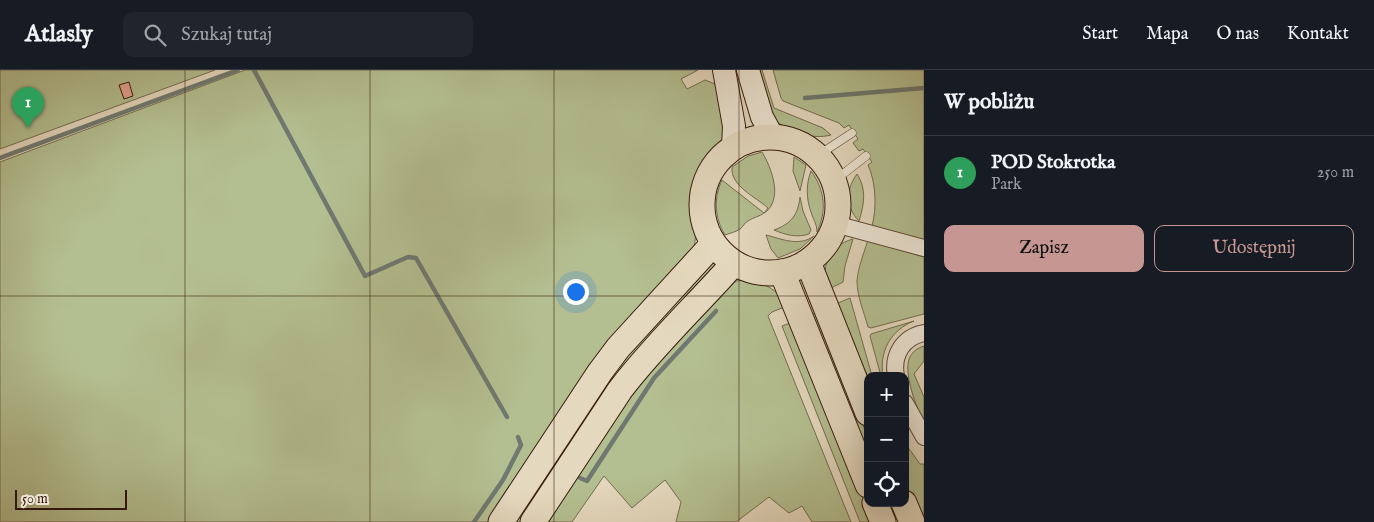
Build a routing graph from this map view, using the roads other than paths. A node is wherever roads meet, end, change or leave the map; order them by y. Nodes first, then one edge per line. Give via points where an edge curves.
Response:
1 (724, 70) edge
2 (748, 70) edge
3 (852, 133) dead end
4 (773, 137) junction
5 (733, 147) junction
6 (817, 156) junction
7 (866, 156) dead end
8 (834, 181) junction
9 (835, 224) junction
10 (713, 244) junction
11 (924, 248) edge
12 (808, 262) junction
13 (734, 263) junction
14 (782, 272) junction
15 (924, 333) edge
16 (896, 372) edge
17 (864, 403) edge
18 (909, 410) edge
19 (924, 437) edge
20 (864, 475) edge
21 (877, 507) edge
22 (906, 507) edge
23 (501, 522) edge
24 (533, 522) edge
25 (883, 522) edge
26 (912, 522) edge

1 - 5 main road via 734,126
2 - 4 main road via 762,117
3 - 6 lane
4 - 5 main road via 752,139
4 - 6 main road via 799,143
5 - 10 main road via 710,171 702,195 703,220
6 - 8 main road
7 - 8 lane
8 - 9 main road via 838,202
9 - 11 street
9 - 12 main road via 825,245
10 - 13 main road
10 - 23 main road via 618,348
12 - 14 main road
12 - 17 main road
13 - 14 main road via 757,272
13 - 24 main road via 635,370
14 - 20 main road
15 - 16 street via 910,338 898,350
18 - 19 street
21 - 25 main road
22 - 26 main road

